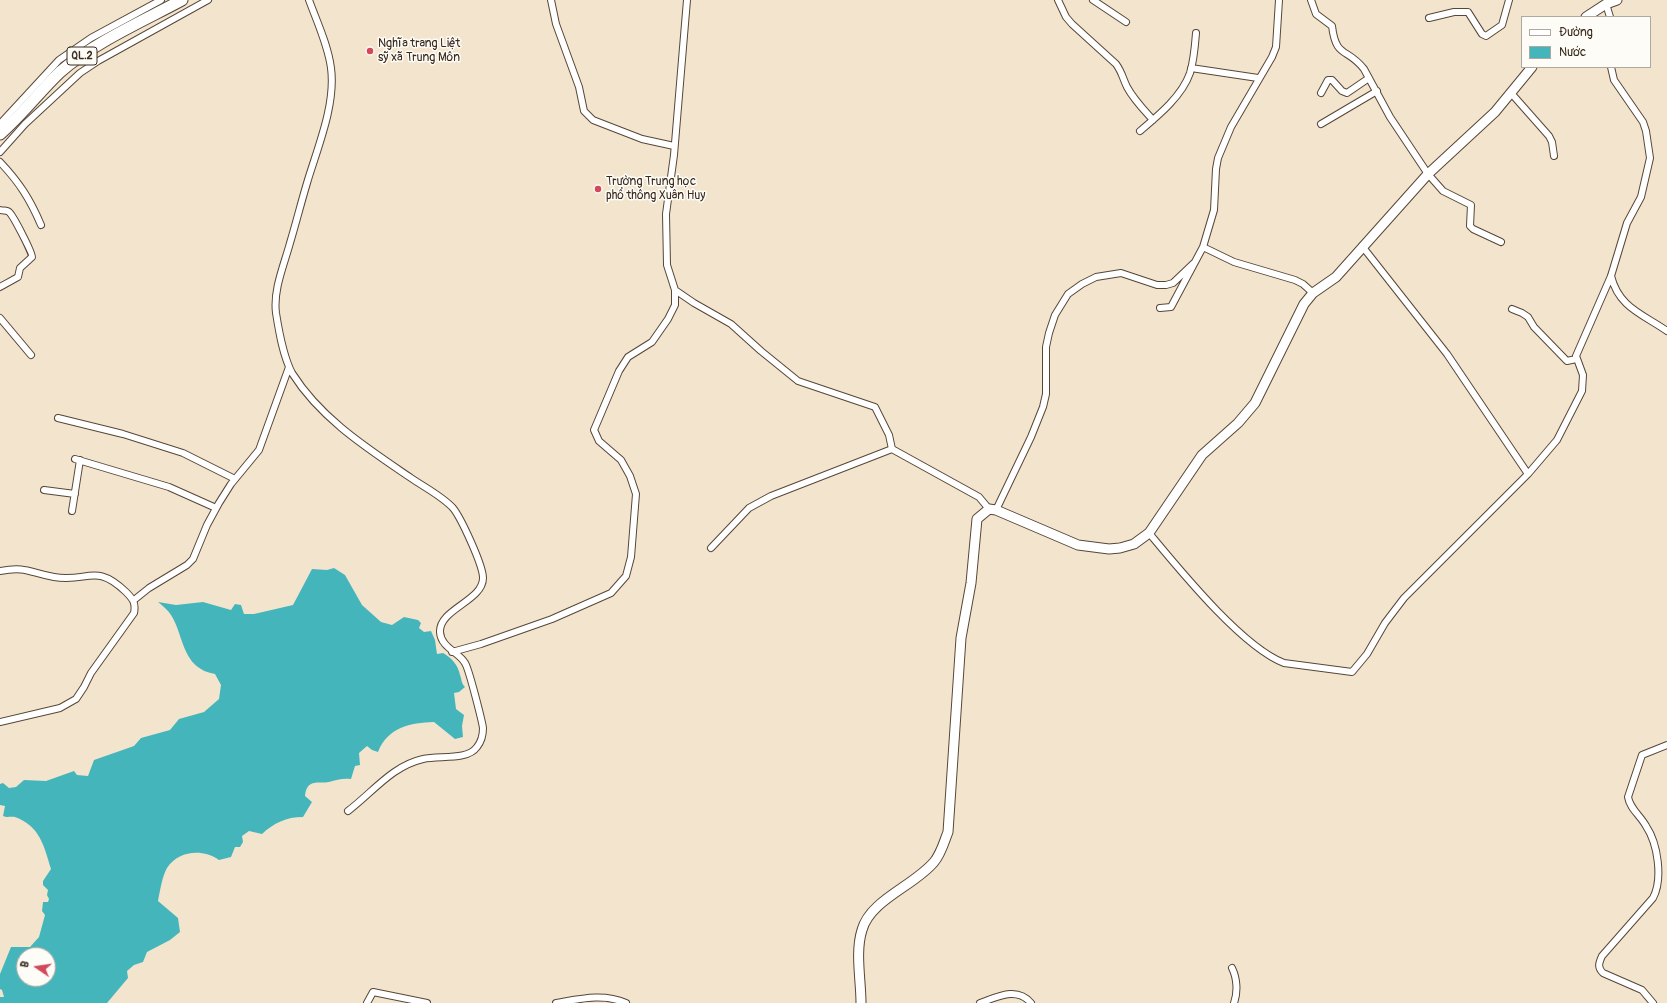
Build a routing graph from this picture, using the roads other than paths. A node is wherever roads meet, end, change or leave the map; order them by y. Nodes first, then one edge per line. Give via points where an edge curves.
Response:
1 (161, 0) edge
2 (182, 0) edge
3 (208, 0) edge
4 (309, 0) edge
5 (551, 0) edge
6 (687, 0) edge
7 (1058, 0) edge
8 (1093, 0) edge
9 (1279, 0) edge
10 (1312, 0) edge
11 (1509, 0) edge
12 (1618, 0) edge
13 (1606, 4) junction
14 (1588, 16) edge
15 (1610, 16) edge
16 (1429, 18) dead end
17 (1126, 22) dead end
18 (1196, 33) dead end
19 (1191, 68) junction
20 (1531, 68) edge
21 (1611, 68) edge
22 (1258, 78) junction
23 (1369, 78) junction
24 (1376, 91) junction
25 (1321, 93) dead end
26 (1511, 93) junction
27 (13, 116) junction
28 (1153, 120) junction
29 (0, 124) edge
30 (1321, 124) dead end
31 (1140, 131) dead end
32 (0, 134) edge
33 (674, 146) junction
34 (0, 152) edge
35 (1554, 156) dead end
36 (0, 162) edge
37 (1428, 174) junction
38 (0, 210) edge
39 (41, 225) dead end
40 (1501, 242) dead end
41 (1362, 246) junction
42 (1203, 248) junction
43 (1194, 263) junction
44 (1610, 276) junction
45 (0, 287) edge
46 (675, 290) junction
47 (1313, 293) junction
48 (1160, 308) dead end
49 (1512, 309) dead end
50 (0, 318) edge
51 (1667, 331) edge
52 (31, 355) dead end
53 (1576, 359) junction
54 (289, 367) junction
55 (58, 418) dead end
56 (892, 449) junction
57 (1528, 474) junction
58 (235, 479) junction
59 (44, 490) dead end
60 (75, 494) junction
61 (216, 508) junction
62 (992, 509) junction
63 (72, 512) dead end
64 (1150, 533) junction
65 (711, 548) dead end
66 (0, 571) edge
67 (134, 600) junction
68 (452, 652) junction
69 (0, 722) edge
70 (1667, 745) edge
71 (348, 811) dead end
72 (1232, 968) dead end
73 (367, 1003) edge
74 (427, 1003) edge
75 (556, 1003) edge
76 (626, 1003) edge
77 (861, 1003) edge
78 (980, 1003) edge
79 (1031, 1003) edge
80 (1234, 1003) edge
81 (1652, 1003) edge

1 - 27 street via 69,52 46,72
2 - 27 highway, QL.2 via 85,53
3 - 34 street via 86,69 25,124
4 - 54 street via 328,52 332,88 315,161 305,188 276,299 276,311
5 - 33 street via 556,24 579,87 584,111 588,116 642,139
6 - 33 street
7 - 28 street via 1069,20 1116,64 1136,101
8 - 17 street
9 - 22 street via 1276,47
10 - 23 street via 1316,14 1332,26 1335,45 1358,62
11 - 16 street via 1502,25 1486,36 1468,12 1454,12
12 - 13 street
13 - 14 street
13 - 15 street
18 - 19 street
19 - 22 street
19 - 28 street via 1181,90
20 - 26 street
21 - 44 street via 1614,80 1643,122 1650,158 1644,187 1627,223
22 - 42 street via 1231,126 1218,158 1214,210
23 - 24 street
23 - 25 street via 1347,93 1342,92 1332,80 1328,80
24 - 30 street
24 - 37 street
26 - 35 street via 1549,136
26 - 37 street via 1495,112
27 - 29 street
27 - 32 highway, QL.2
28 - 31 street
33 - 46 street via 666,214 666,238 668,270
36 - 39 street via 14,176 31,201
37 - 40 street via 1443,191 1471,205 1470,226 1473,229
37 - 41 street
38 - 45 street via 13,217 33,254 20,268 18,277
41 - 47 street via 1336,277
41 - 57 street via 1447,354
42 - 43 street
42 - 47 street via 1234,262 1295,280
43 - 48 street via 1171,307
43 - 62 street via 1173,283 1166,285 1113,273 1096,277 1068,294 1048,332 1046,394 1042,407 1031,437
44 - 51 street via 1614,289 1629,307
44 - 53 street
46 - 56 street via 731,324 798,381 875,407 889,435
46 - 68 street via 675,305 668,319 652,342 628,357 619,371 594,430 599,441 621,460 636,494 631,557 626,576 611,593 552,619
47 - 64 street via 1296,318 1255,403 1238,423 1202,455
49 - 53 street via 1528,317 1534,327 1567,361
50 - 52 street
53 - 57 street via 1583,375 1578,402 1557,440
54 - 58 street via 259,450
54 - 68 street via 339,427 445,501 457,515 477,556 483,578 481,588 445,618 441,626 442,639
55 - 58 street via 183,452
56 - 62 street via 979,497
56 - 65 street via 771,496 749,508
57 - 64 street via 1404,598 1352,672 1284,663 1274,659 1230,624
58 - 61 street
59 - 60 street
60 - 61 street via 78,459 169,487
60 - 63 street
61 - 67 street via 197,550 187,565
62 - 64 street via 1088,547 1120,548 1134,544
62 - 77 street via 981,514 975,524 973,568 961,638 948,832 934,862 866,919 861,931 859,948
66 - 67 street via 17,568 55,578 101,575 114,581
67 - 69 street via 134,613 91,673 76,699 60,708
68 - 71 street via 466,664 483,727 482,740 476,750 464,755 440,756 406,764 392,772
70 - 81 street via 1642,755 1628,797 1629,804 1648,827 1655,849 1658,889 1602,956 1599,963 1599,969 1603,973 1642,990
72 - 80 street via 1237,987
73 - 74 street via 373,992
75 - 76 street via 594,997
78 - 79 street via 1014,993

